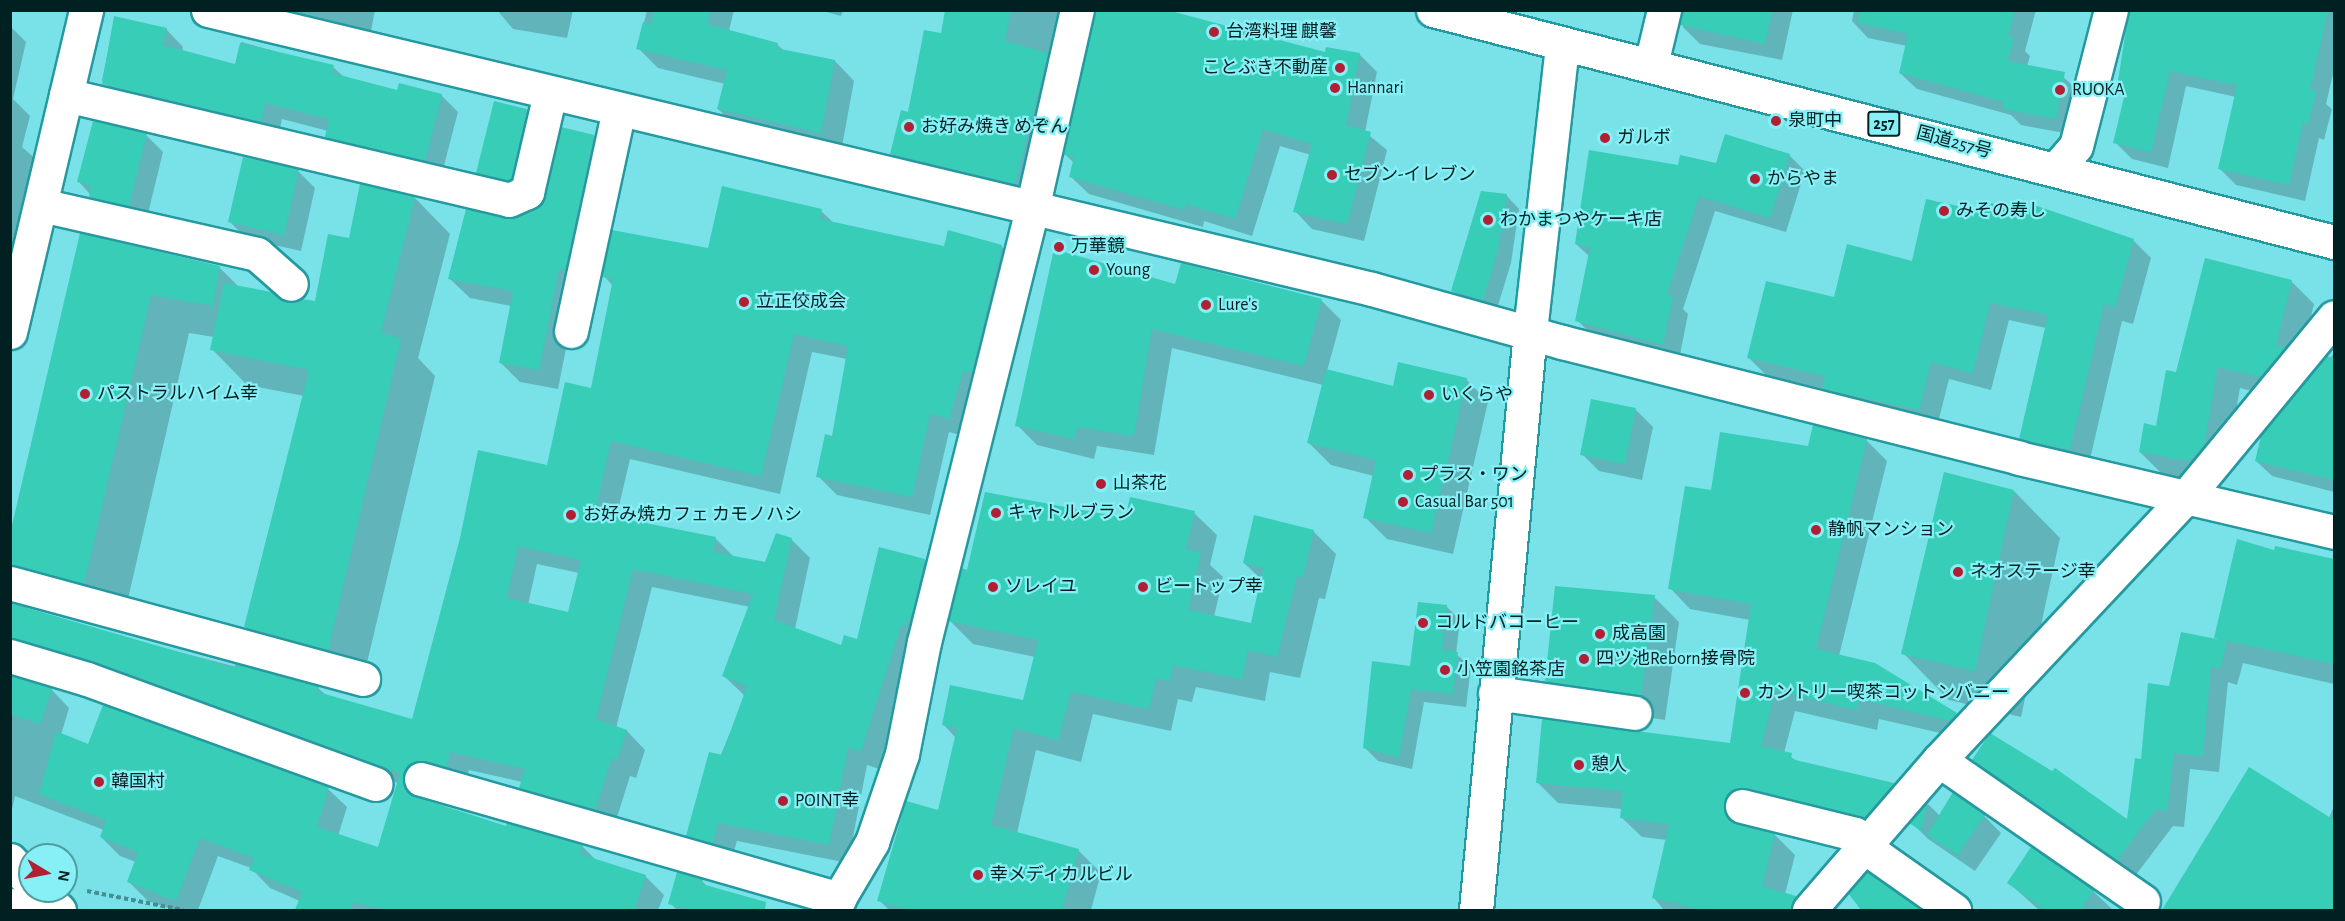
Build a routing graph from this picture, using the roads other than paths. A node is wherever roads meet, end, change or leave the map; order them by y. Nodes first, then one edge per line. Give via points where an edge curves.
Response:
1 (86, 10) edge
2 (208, 10) edge
3 (1077, 10) edge
4 (1433, 10) edge
5 (1664, 10) edge
6 (2111, 10) edge
7 (1562, 44) junction
8 (1651, 64) junction
9 (550, 93) junction
10 (66, 95) junction
11 (619, 109) junction
12 (2056, 169) junction
13 (41, 205) junction
14 (1032, 209) junction
15 (2334, 242) edge
16 (291, 284) dead end
17 (2334, 317) edge
18 (571, 331) dead end
19 (1530, 331) junction
20 (10, 332) edge
21 (2186, 498) junction
22 (2334, 532) edge
23 (10, 583) edge
24 (10, 656) edge
25 (363, 679) dead end
26 (1495, 693) junction
27 (1635, 713) dead end
28 (1939, 760) junction
29 (421, 779) dead end
30 (375, 784) dead end
31 (1742, 806) dead end
32 (1866, 848) junction
33 (2144, 901) dead end
34 (10, 905) edge
35 (836, 905) edge
36 (34, 910) edge
37 (1476, 910) edge
38 (1809, 910) edge
39 (1954, 910) edge

1 - 10 main road
2 - 9 main road
3 - 14 main road
4 - 7 main road, 国道257号 / 257
5 - 8 main road
6 - 12 main road via 2076,146
7 - 8 main road, 国道257号 / 257
7 - 19 main road
8 - 12 main road, 国道257号 / 257
9 - 10 main road via 526,192 509,200
9 - 11 main road
10 - 13 main road
11 - 14 main road
11 - 18 main road
12 - 15 main road, 国道257号 / 257
13 - 16 main road via 257,254
13 - 20 main road
14 - 19 main road via 1372,289
14 - 35 main road via 924,642 899,765 872,842
17 - 21 main road
19 - 21 main road
19 - 26 main road
21 - 22 main road
21 - 28 main road
23 - 25 main road
24 - 30 main road via 87,679
26 - 27 main road
26 - 37 main road
28 - 32 main road
28 - 33 main road
29 - 35 main road
31 - 32 main road via 1855,834
32 - 38 main road
32 - 39 main road
34 - 36 main road

